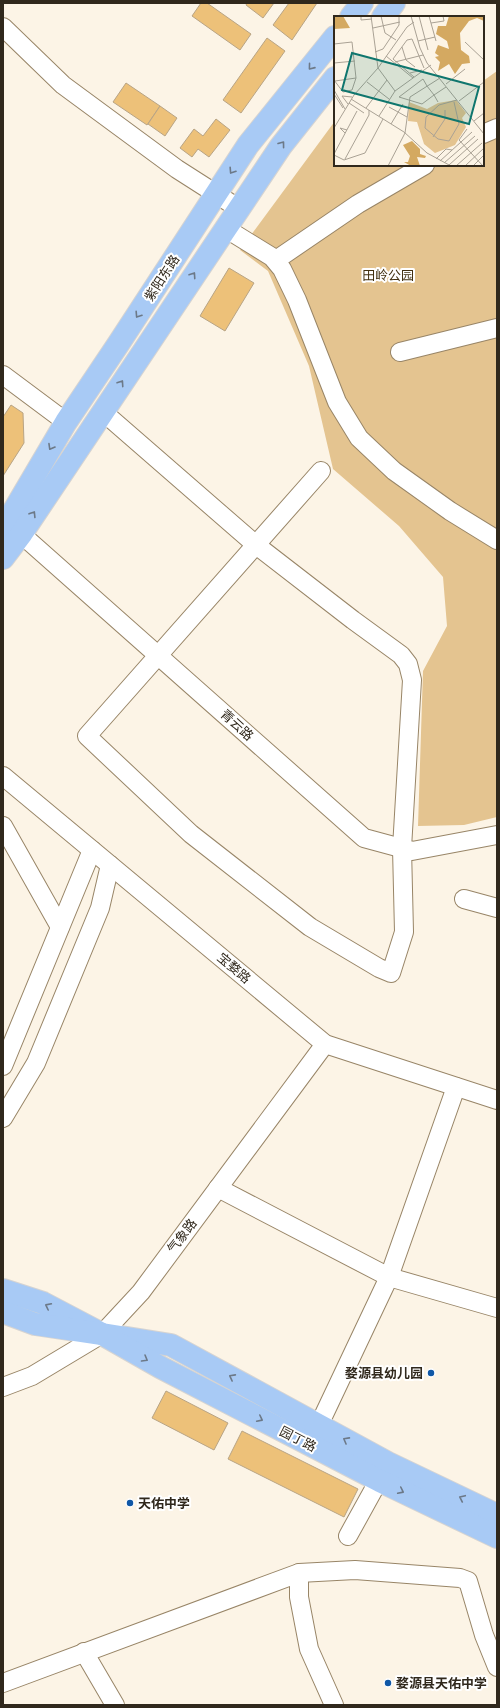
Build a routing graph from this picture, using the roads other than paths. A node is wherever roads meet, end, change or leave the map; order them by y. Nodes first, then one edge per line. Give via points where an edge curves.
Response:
1 (362, 3) edge
2 (394, 3) edge
3 (352, 16) edge
4 (384, 16) edge
5 (3, 27) edge
6 (334, 38) edge
7 (334, 79) edge
8 (497, 128) edge
9 (484, 134) edge
10 (423, 166) edge
11 (216, 195) junction
12 (238, 208) junction
13 (225, 228) junction
14 (276, 260) junction
15 (497, 328) edge
16 (400, 352) dead end
17 (3, 375) edge
18 (102, 411) junction
19 (66, 422) junction
20 (321, 472) dead end
21 (11, 528) edge
22 (497, 540) edge
23 (256, 545) junction
24 (3, 558) edge
25 (158, 655) junction
26 (3, 776) edge
27 (3, 826) edge
28 (497, 835) edge
29 (402, 848) junction
30 (92, 850) junction
31 (110, 865) junction
32 (464, 899) dead end
33 (497, 908) edge
34 (60, 927) junction
35 (325, 1044) junction
36 (3, 1066) edge
37 (456, 1087) junction
38 (497, 1100) edge
39 (3, 1118) edge
40 (218, 1188) junction
41 (389, 1277) junction
42 (3, 1290) edge
43 (497, 1308) edge
44 (3, 1312) edge
45 (102, 1334) junction
46 (3, 1388) edge
47 (319, 1425) junction
48 (384, 1472) junction
49 (497, 1515) edge
50 (348, 1536) dead end
51 (497, 1537) edge
52 (299, 1573) junction
53 (84, 1652) junction
54 (495, 1655) edge
55 (3, 1683) edge
56 (115, 1705) edge
57 (334, 1705) edge

1 - 3 main road
2 - 4 main road
5 - 11 street via 63,85 176,169
6 -> 11 main road, 紫阳东路 via 248,145
12 -> 7 main road, 紫阳东路 via 281,146
8 - 9 street
10 - 14 street via 358,204
11 - 12 street
11 -> 19 main road, 紫阳东路
12 - 13 main road, 紫阳东路
13 - 14 street
18 -> 13 main road, 紫阳东路
14 - 22 street via 298,300 337,402 359,438 394,471 450,511
15 - 16 street
17 - 19 street
21 -> 18 main road, 紫阳东路
18 - 23 street
19 -> 21 main road, 紫阳东路
20 - 23 street
21 - 24 main road, 紫阳东路
21 - 25 street, 青云路
23 - 25 street
23 - 29 street via 401,655 408,664 412,680
25 - 29 street, 青云路 via 364,838
25 - 29 street via 87,736 191,834 303,922 379,968 392,973 404,932
26 - 30 street, 宝婺路
27 - 34 street
28 - 29 street, 青云路 via 412,851
30 - 31 street, 宝婺路
30 - 34 street
31 - 35 street, 宝婺路
31 - 39 street via 100,908 36,1063
32 - 33 street
34 - 36 street
35 - 37 street, 宝婺路
35 - 40 street, 气象路
37 - 38 street, 宝婺路
37 - 41 street
40 - 41 street
40 - 45 street, 气象路 via 141,1292
41 - 43 street
41 - 47 street
45 -> 42 main road, 园丁路 via 43,1303
44 - 45 main road, 园丁路 via 35,1324
45 - 46 street, 气象路 via 32,1376
47 -> 45 main road, 园丁路 via 171,1345
45 -> 48 main road, 园丁路 via 160,1367
48 -> 47 main road, 园丁路
49 -> 48 main road, 园丁路
48 - 50 street
48 -> 51 main road, 园丁路
52 - 53 street
52 - 54 street via 355,1570 460,1578 468,1581
52 - 57 street via 299,1596 309,1649
53 - 55 street
53 - 56 street

